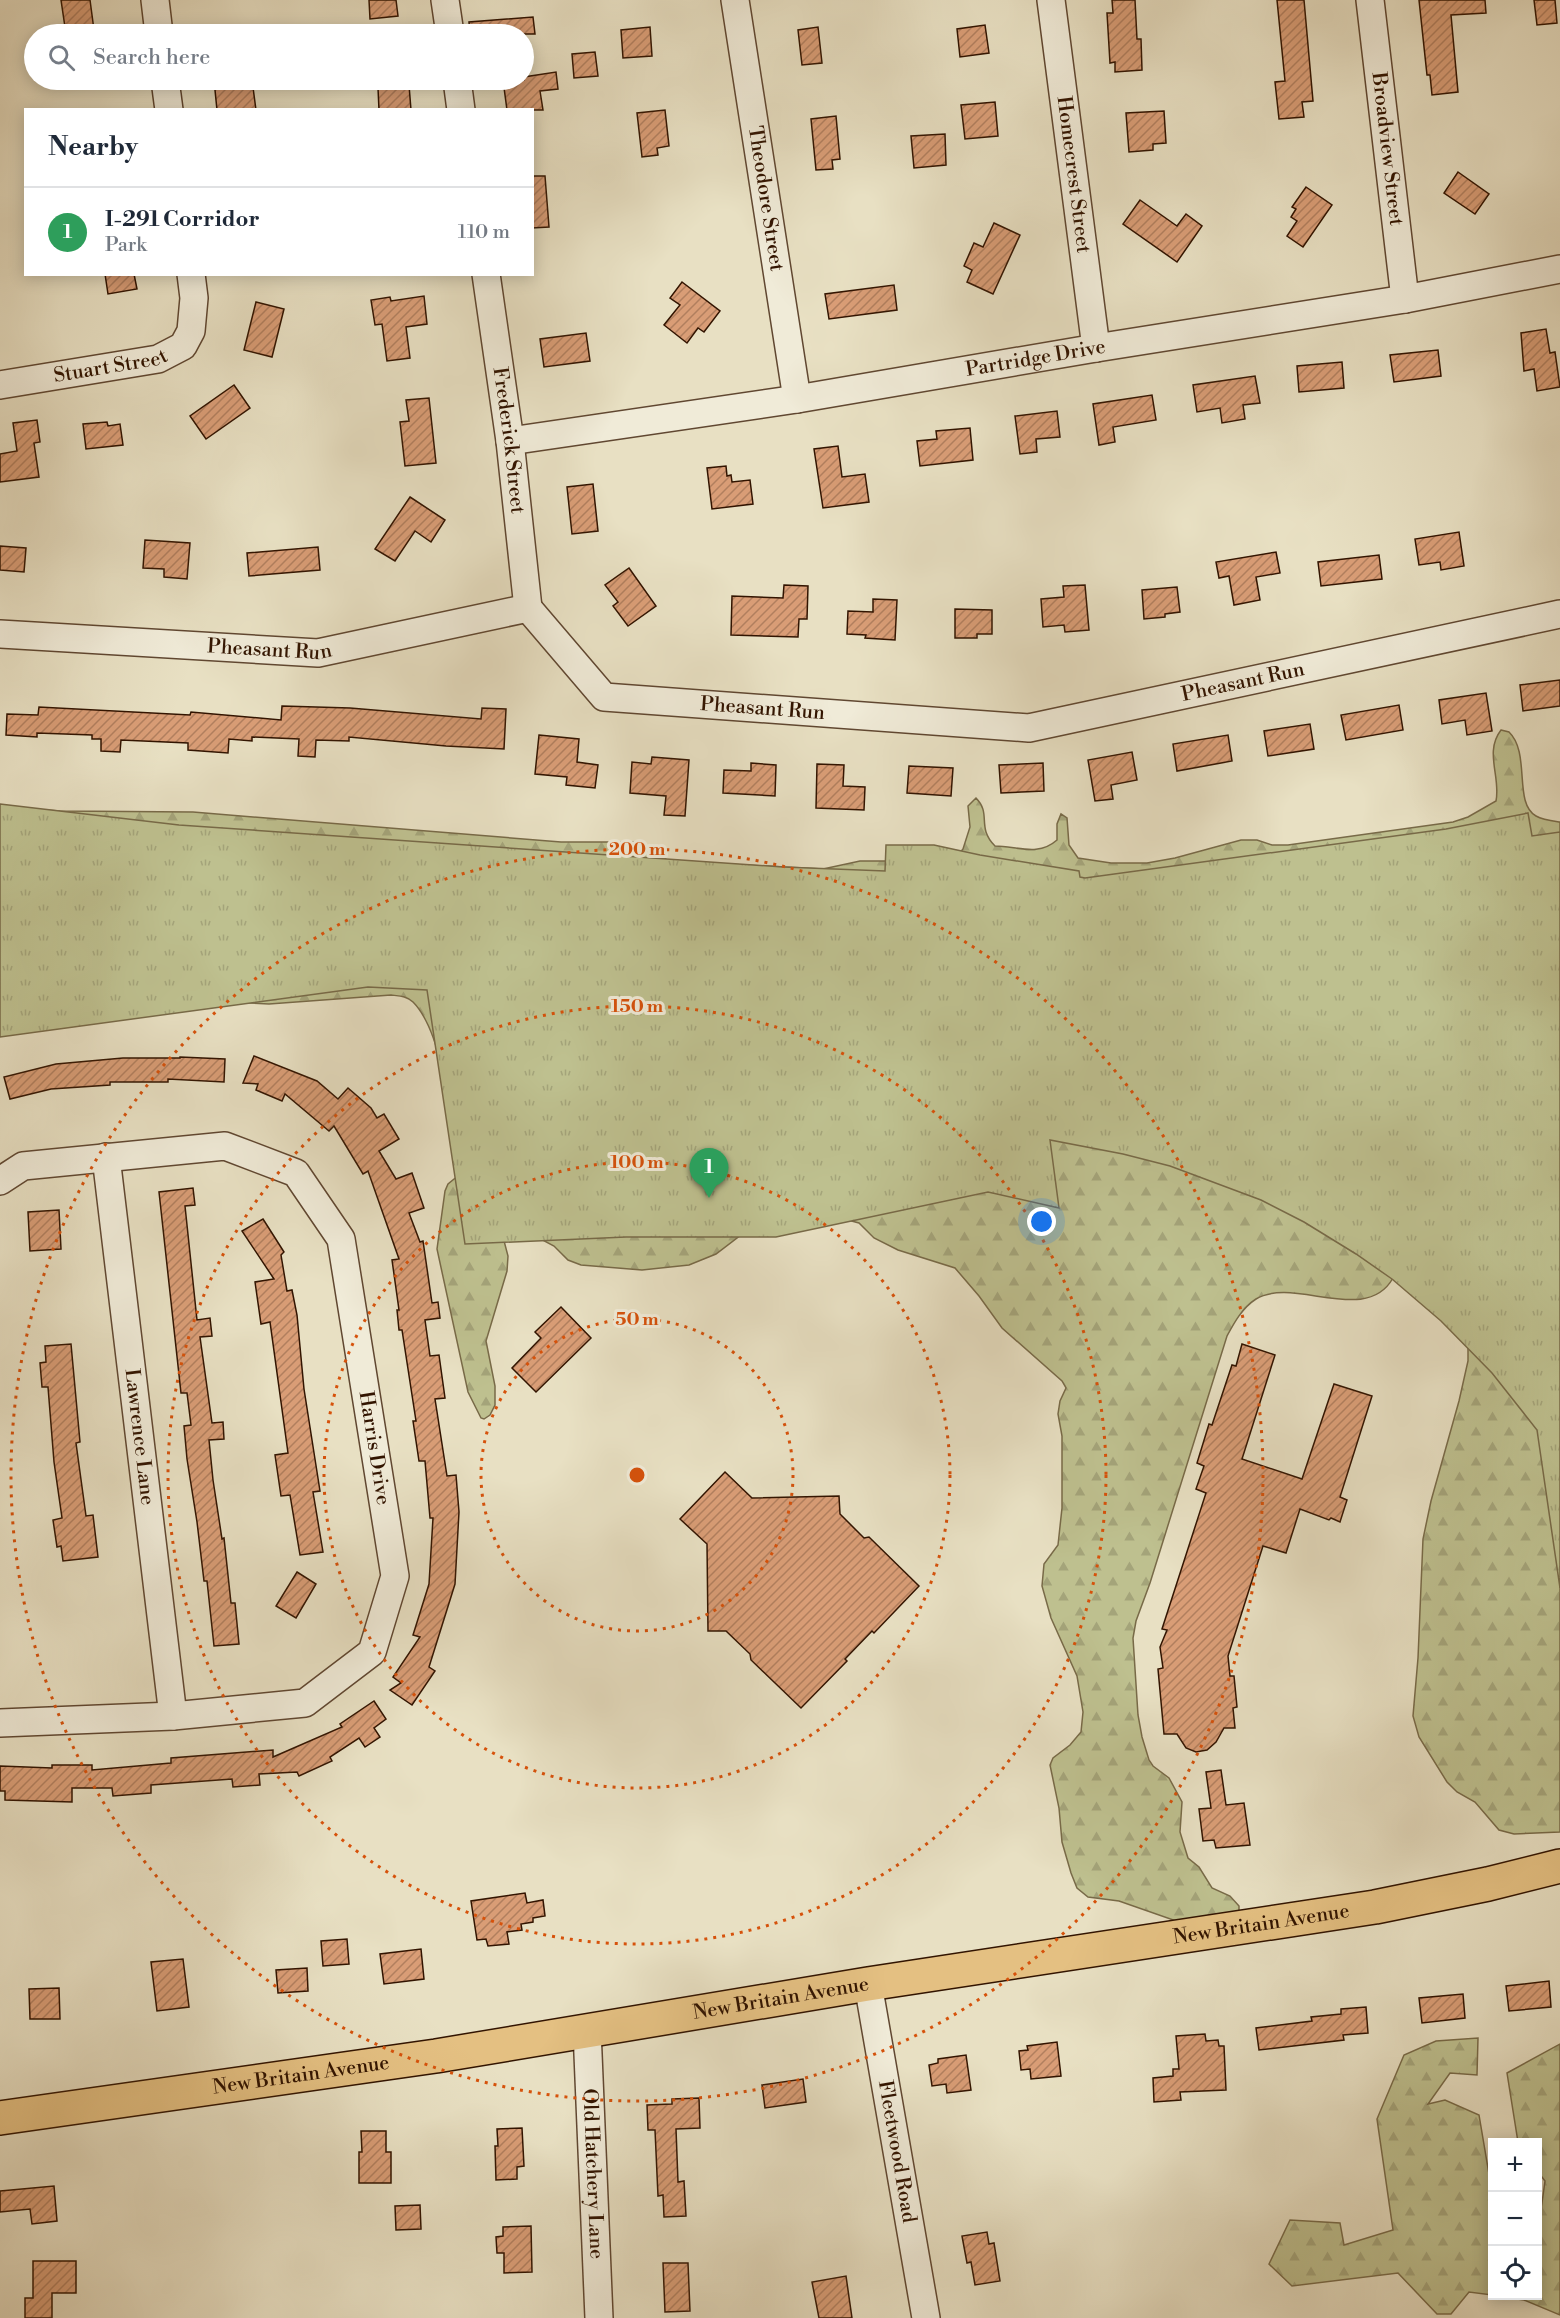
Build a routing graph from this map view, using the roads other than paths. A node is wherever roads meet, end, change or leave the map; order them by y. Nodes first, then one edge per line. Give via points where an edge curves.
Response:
1 (155, 0) edge
2 (445, 0) edge
3 (735, 0) edge
4 (1050, 0) edge
5 (1370, 0) edge
6 (158, 24) edge
7 (449, 24) edge
8 (166, 90) edge
9 (458, 90) edge
10 (169, 108) edge
11 (461, 108) edge
12 (1560, 269) edge
13 (191, 276) edge
14 (486, 276) edge
15 (1405, 298) junction
16 (1096, 348) junction
17 (0, 385) edge
18 (797, 399) junction
19 (510, 441) junction
20 (528, 608) junction
21 (1560, 614) edge
22 (0, 634) edge
23 (106, 1157) junction
24 (0, 1181) edge
25 (173, 1716) junction
26 (0, 1723) edge
27 (1560, 1866) edge
28 (868, 1984) junction
29 (587, 2030) junction
30 (0, 2118) edge
31 (599, 2318) edge
32 (926, 2318) edge

1 - 6 street
2 - 7 street
3 - 18 street, Theodore Street
4 - 16 street, Homecrest Street
5 - 15 street, Broadview Street
8 - 10 street
9 - 11 street
12 - 15 street, Partridge Drive
13 - 17 street, Stuart Street via 191,331 183,346 158,359
14 - 19 street, Frederick Street
15 - 16 street, Partridge Drive
16 - 18 street, Partridge Drive
18 - 19 street, Partridge Drive
19 - 20 street, Frederick Street
20 - 21 street, Pheasant Run via 604,697 1029,729
20 - 22 street, Pheasant Run via 318,653
23 - 24 street, Harris Drive via 23,1166
23 - 25 street, Lawrence Lane
23 - 25 street, Harris Drive via 225,1146 296,1173 341,1239 395,1576 372,1652 305,1703
25 - 26 street, Harris Drive
27 - 28 main road, New Britain Avenue via 1375,1907
28 - 29 main road, New Britain Avenue
28 - 32 street, Fleetwood Road
29 - 30 main road, New Britain Avenue via 318,2074
29 - 31 street, Old Hatchery Lane

